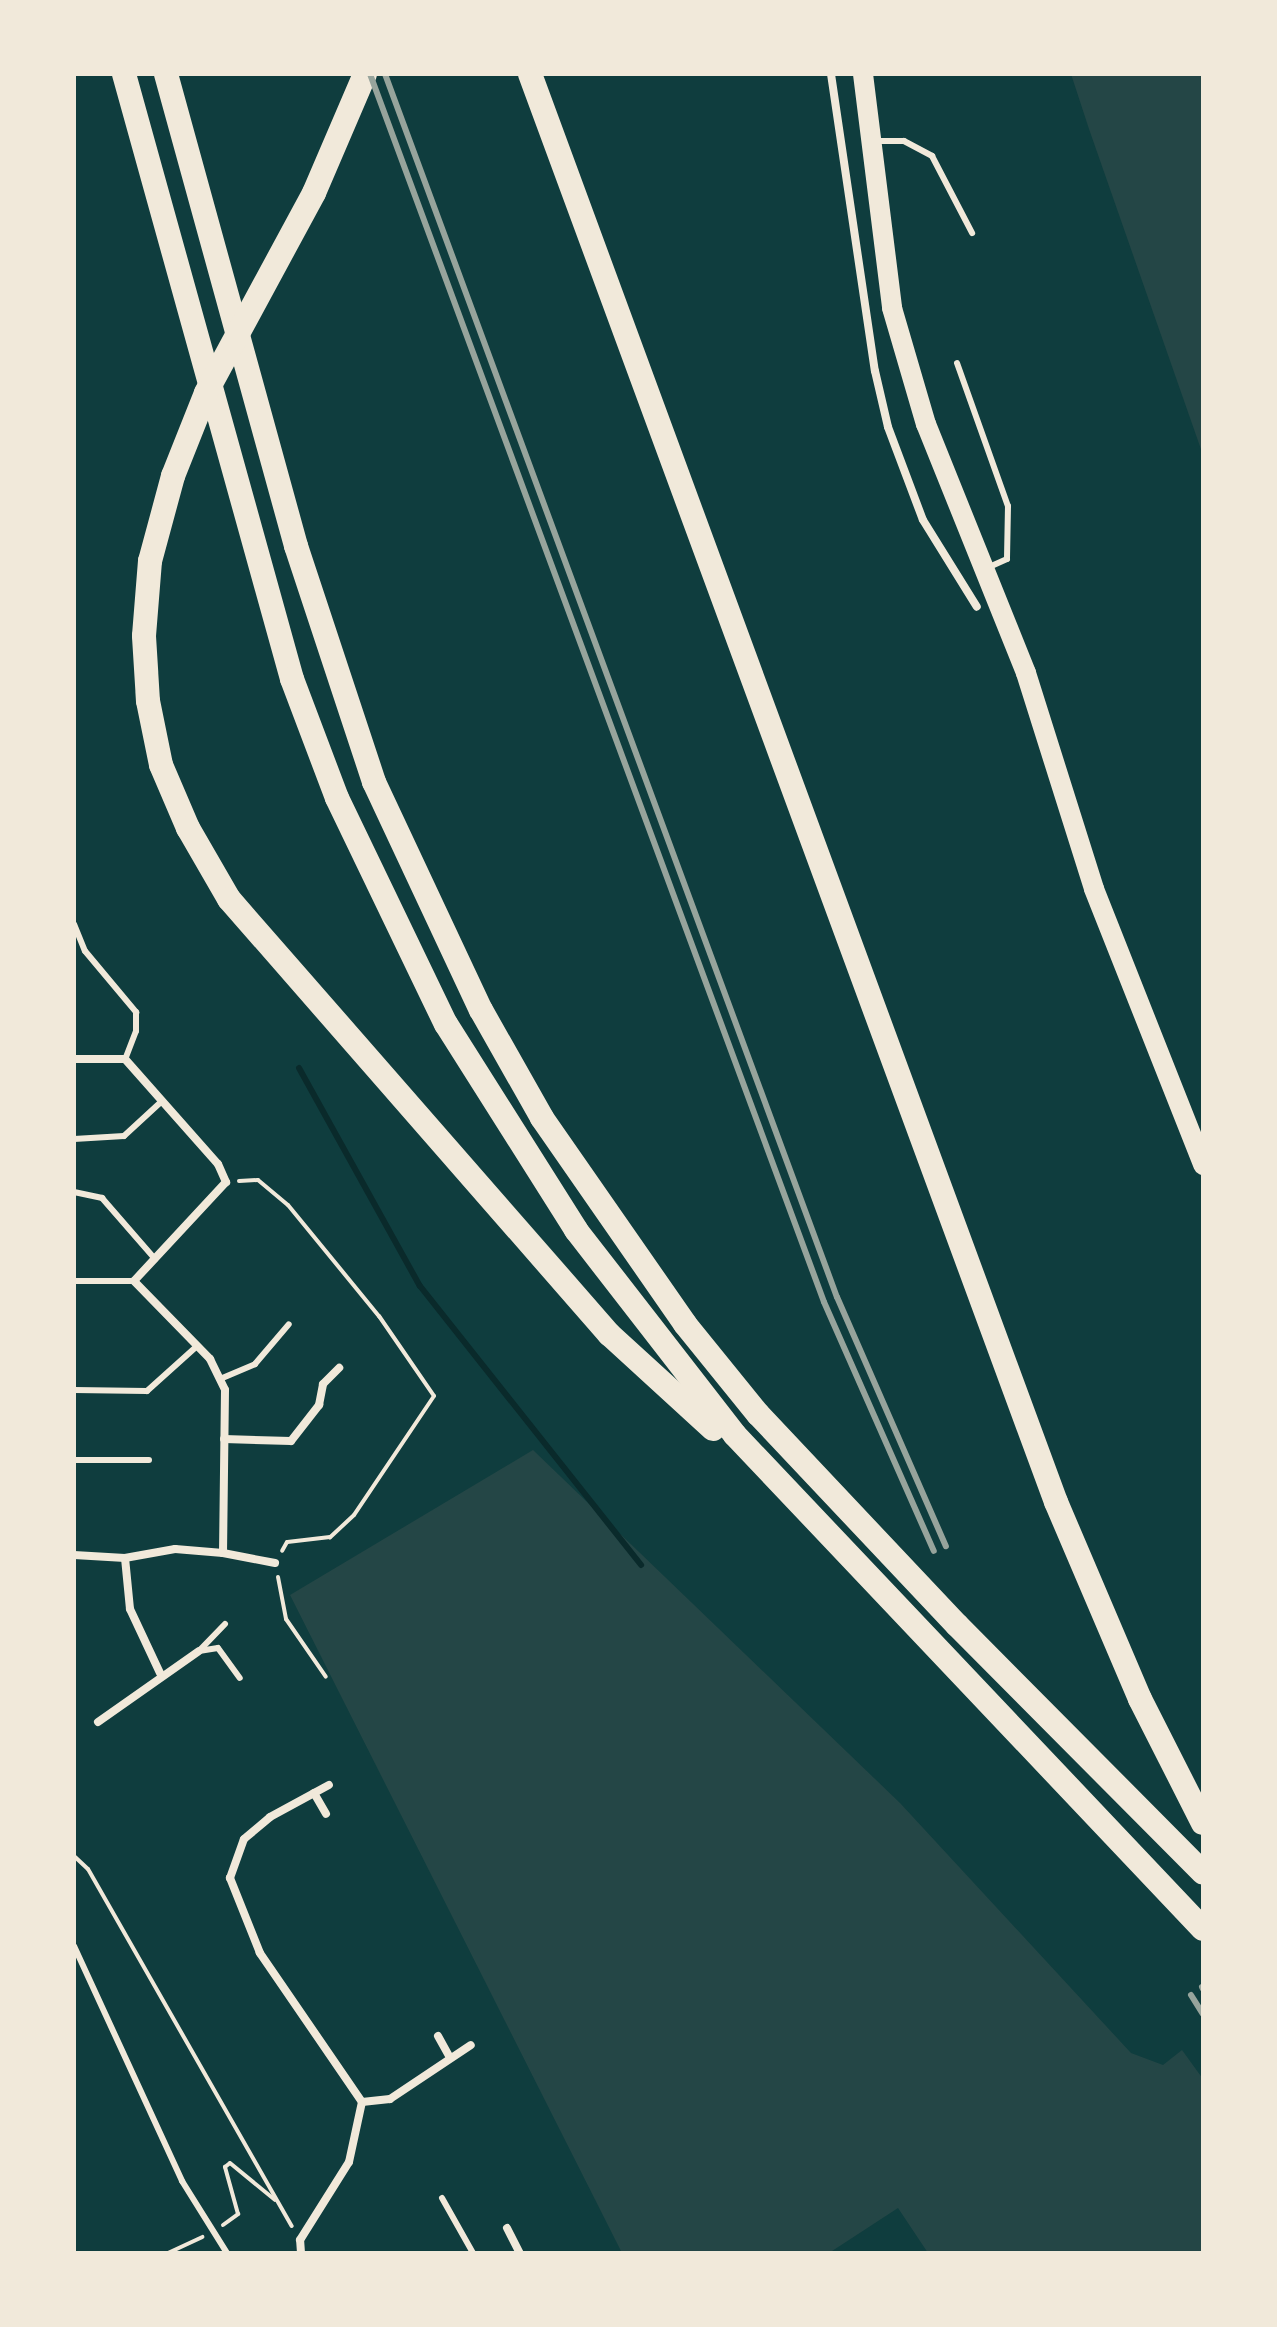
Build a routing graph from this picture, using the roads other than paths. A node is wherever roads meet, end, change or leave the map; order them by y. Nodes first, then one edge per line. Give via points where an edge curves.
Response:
1 (124, 74) edge
2 (166, 74) edge
3 (365, 74) edge
4 (530, 74) edge
5 (831, 74) edge
6 (863, 74) edge
7 (871, 141) junction
8 (972, 233) dead end
9 (957, 363) dead end
10 (984, 570) junction
11 (977, 607) dead end
12 (74, 924) edge
13 (74, 1059) edge
14 (125, 1059) junction
15 (162, 1101) junction
16 (74, 1139) edge
17 (1203, 1165) edge
18 (74, 1192) edge
19 (155, 1259) junction
20 (74, 1281) edge
21 (134, 1281) junction
22 (289, 1324) dead end
23 (197, 1346) junction
24 (339, 1368) dead end
25 (220, 1379) junction
26 (74, 1390) edge
27 (224, 1439) junction
28 (74, 1460) edge
29 (149, 1460) dead end
30 (813, 1519) junction
31 (223, 1553) junction
32 (74, 1555) edge
33 (125, 1558) junction
34 (275, 1563) road end
35 (225, 1624) dead end
36 (199, 1651) junction
37 (160, 1673) junction
38 (240, 1678) dead end
39 (98, 1722) dead end
40 (329, 1785) dead end
41 (314, 1793) junction
42 (326, 1814) dead end
43 (1203, 1823) edge
44 (1203, 1873) edge
45 (1203, 1929) edge
46 (74, 1946) edge
47 (438, 2036) dead end
48 (471, 2045) dead end
49 (449, 2056) junction
50 (362, 2102) junction
51 (442, 2198) dead end
52 (507, 2228) dead end
53 (227, 2253) edge
54 (301, 2253) edge
55 (473, 2253) edge
56 (520, 2253) edge

1 - 30 highway via 292,679 388,912 446,1024 576,1230 678,1366
2 - 44 highway via 296,546 374,782 481,1010 542,1118 685,1324 758,1414
3 - 30 highway via 314,193 206,393 173,476 150,561 144,636 148,701 161,765 188,828 229,899 609,1334
4 - 43 highway via 1056,1502 1140,1699
5 - 11 street via 888,427 923,520
6 - 7 main road
7 - 8 lane via 904,141 932,156
7 - 10 main road via 892,308 926,424
9 - 10 lane via 1008,506 1007,559
10 - 17 main road via 1026,673 1094,889
12 - 14 lane via 85,951 136,1012 136,1031
13 - 14 street
14 - 15 street
15 - 16 lane via 124,1136
15 - 19 street via 218,1164 226,1182
18 - 19 lane via 102,1198
19 - 21 street
20 - 21 lane
21 - 23 street
22 - 25 lane via 255,1364
23 - 25 street
23 - 26 lane via 147,1391
24 - 27 street via 323,1384 319,1405 291,1441
25 - 27 street via 225,1390
27 - 31 street
28 - 29 lane
30 - 45 highway
31 - 33 street via 175,1549
31 - 34 street
32 - 33 street
33 - 37 street via 130,1609
35 - 36 lane
36 - 37 street
36 - 38 lane via 218,1648
37 - 39 street
40 - 41 street
41 - 42 street
41 - 50 street via 270,1817 244,1839 230,1878 260,1953
46 - 53 lane via 182,2181
47 - 49 street
48 - 49 street
49 - 50 street via 390,2099
50 - 54 street via 363,2117 349,2162 300,2240
51 - 55 lane
52 - 56 street

